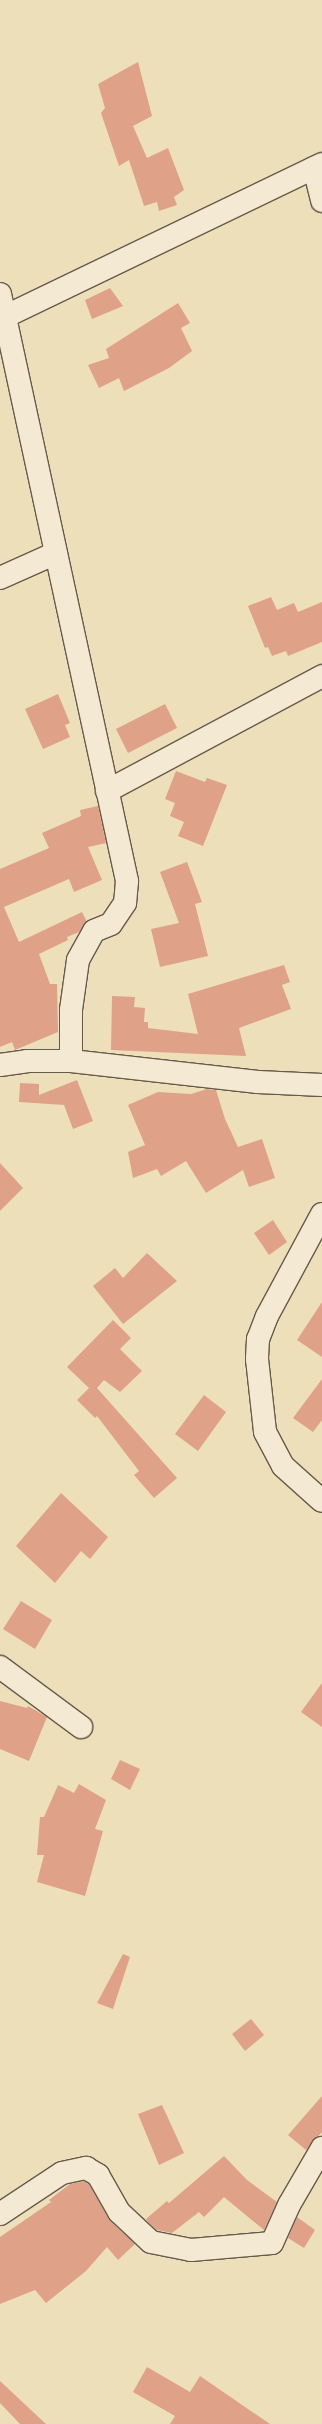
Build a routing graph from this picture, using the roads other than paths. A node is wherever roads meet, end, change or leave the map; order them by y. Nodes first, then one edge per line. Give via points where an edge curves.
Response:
1 (318, 166) edge
2 (322, 201) edge
3 (0, 294) edge
4 (2, 318) edge
5 (56, 553) junction
6 (0, 578) edge
7 (322, 676) edge
8 (107, 791) junction
9 (71, 1061) junction
10 (0, 1065) edge
11 (322, 1085) edge
12 (322, 1214) edge
13 (322, 1501) edge
14 (0, 1667) edge
15 (81, 1727) dead end
16 (322, 2148) edge
17 (0, 2214) edge

1 - 2 street
1 - 4 street
3 - 4 street
4 - 5 street
5 - 6 street
5 - 8 street
7 - 8 street
8 - 9 street via 127,881 125,903 111,924 94,931 78,960 71,1010
9 - 10 street via 27,1061
9 - 11 street via 250,1081
12 - 13 street via 267,1316 258,1339 257,1359 266,1432 283,1466
14 - 15 street
16 - 17 street via 289,2205 272,2243 191,2250 151,2242 119,2212 98,2175 86,2168 62,2173

